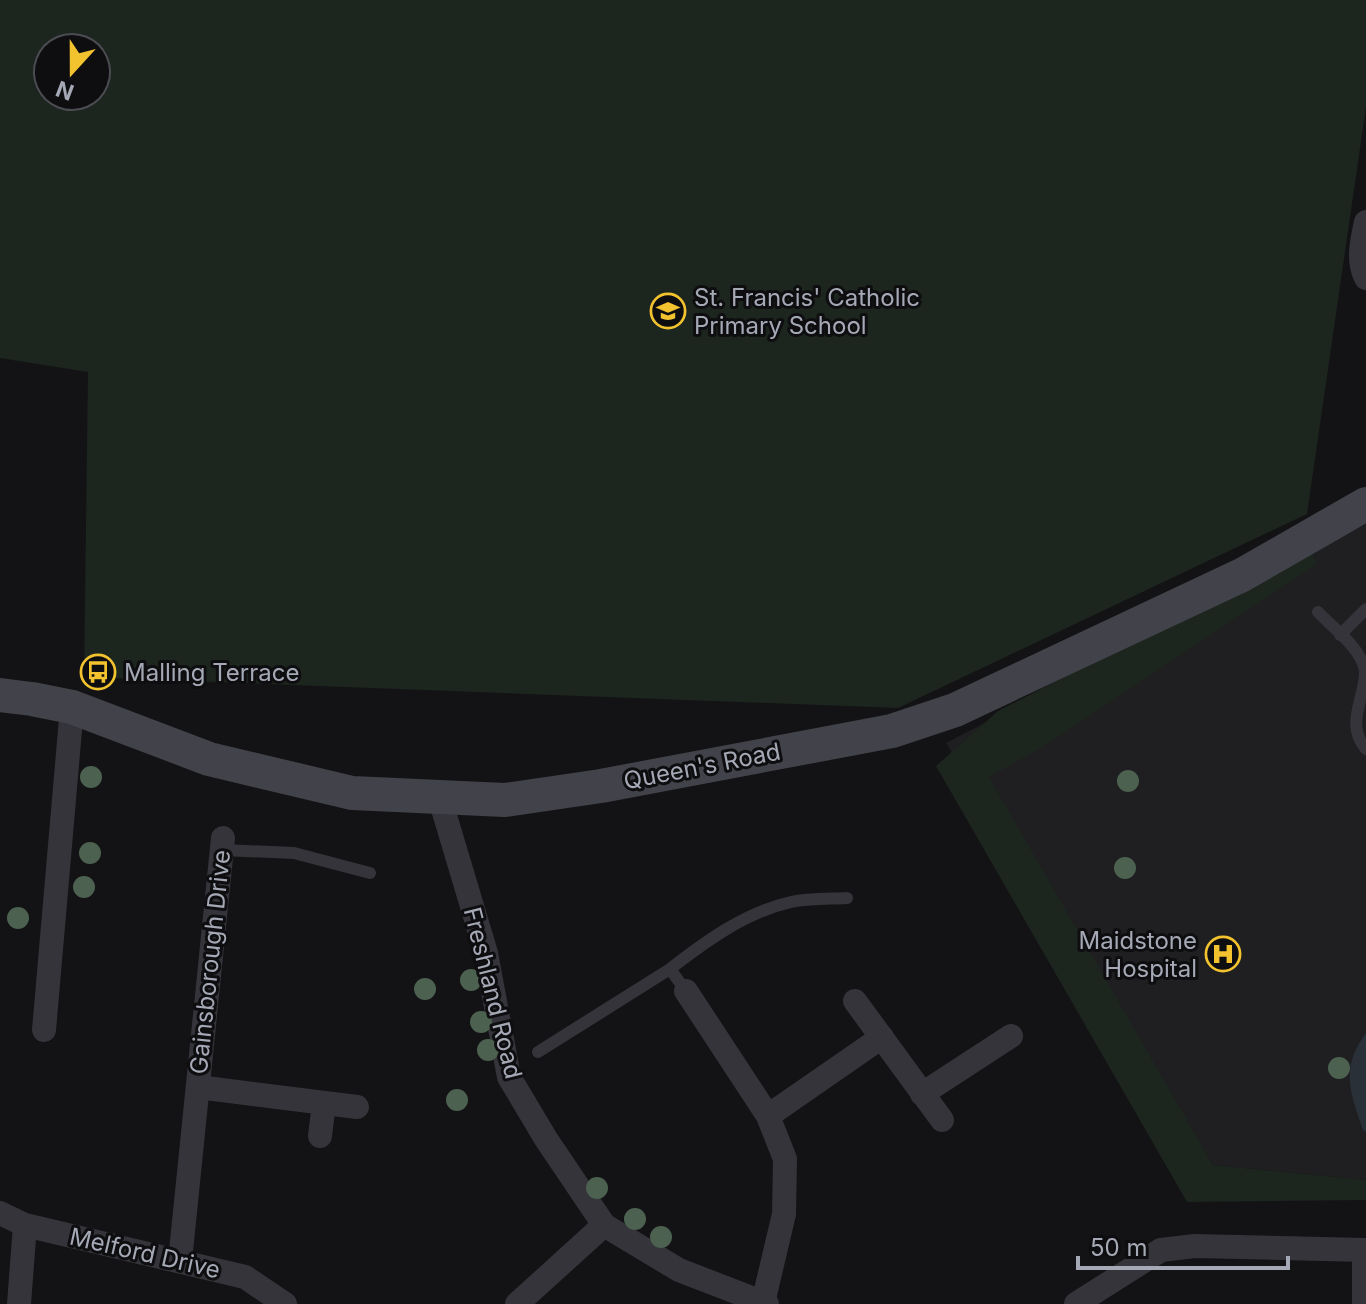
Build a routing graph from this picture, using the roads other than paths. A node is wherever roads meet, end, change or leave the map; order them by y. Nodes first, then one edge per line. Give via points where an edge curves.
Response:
1 (1366, 222) edge
2 (1366, 278) edge
3 (1366, 504) edge
4 (1366, 609) edge
5 (1318, 612) dead end
6 (1340, 635) junction
7 (0, 695) edge
8 (72, 707) junction
9 (1366, 749) edge
10 (440, 799) junction
11 (222, 844) joint
12 (370, 873) dead end
13 (847, 898) dead end
14 (670, 969) junction
15 (686, 991) joint
16 (855, 1001) dead end
17 (44, 1030) dead end
18 (1011, 1036) dead end
19 (882, 1037) junction
20 (538, 1052) dead end
21 (198, 1087) junction
22 (922, 1094) junction
23 (324, 1103) junction
24 (357, 1107) dead end
25 (768, 1116) junction
26 (942, 1120) dead end
27 (320, 1136) dead end
28 (0, 1213) edge
29 (25, 1225) junction
30 (604, 1225) junction
31 (1365, 1250) edge
32 (180, 1261) junction
33 (19, 1304) edge
34 (285, 1304) edge
35 (517, 1304) edge
36 (765, 1304) edge
37 (1076, 1304) edge
38 (1364, 1304) edge

1 - 2 street via 1361,242
3 - 10 street, Queen's Road via 1242,575 955,710 892,731 532,796
4 - 6 lane
5 - 6 lane
6 - 9 lane via 1360,656 1366,673 1355,722
7 - 8 street, Queen's Road
8 - 10 street, Queen's Road via 209,759 284,778 352,793
8 - 17 street
10 - 30 street, Freshland Road via 486,953 509,1077
11 - 12 lane via 294,853
11 - 21 street, Gainsborough Drive
13 - 14 lane via 792,902 762,911
14 - 15 lane
14 - 20 lane
15 - 25 street
16 - 19 street
18 - 22 street
19 - 22 street
19 - 25 street
21 - 23 street, Gainsborough Drive
21 - 32 street, Gainsborough Drive
22 - 26 street
23 - 24 street, Gainsborough Drive
23 - 27 street
25 - 36 street via 785,1159 784,1214
28 - 29 street, Melford Drive
29 - 32 street, Melford Drive
29 - 33 street
30 - 35 street
30 - 36 street, Freshland Road via 679,1270
31 - 37 street via 1161,1250
31 - 38 street
32 - 34 street, Melford Drive via 245,1277

